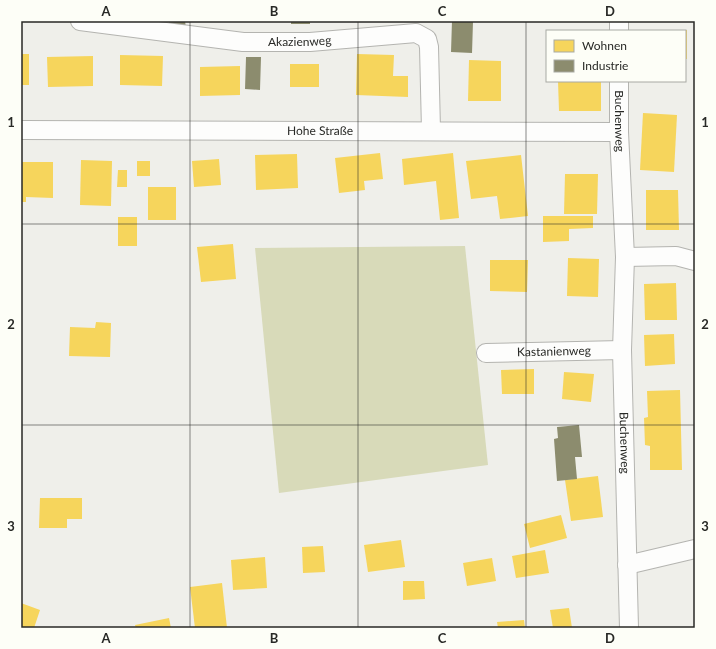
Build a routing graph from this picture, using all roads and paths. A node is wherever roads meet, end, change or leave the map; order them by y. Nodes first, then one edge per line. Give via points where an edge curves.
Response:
1 (80, 21) edge
2 (619, 82) edge
3 (21, 130) edge
4 (431, 130) junction
5 (619, 132) junction
6 (625, 257) junction
7 (695, 261) edge
8 (622, 350) junction
9 (486, 353) dead end
10 (695, 549) edge
11 (627, 565) junction
12 (628, 628) edge

1 - 4 street, Akazienweg via 243,42 310,42 416,33 427,39 429,47
2 - 5 street, Buchenweg
3 - 4 street, Hohe Straße
4 - 5 street, Hohe Straße
5 - 6 street, Buchenweg
6 - 7 street via 676,256
6 - 8 street, Buchenweg
8 - 9 street, Kastanienweg
8 - 11 street, Buchenweg
10 - 11 street
11 - 12 street, Buchenweg

